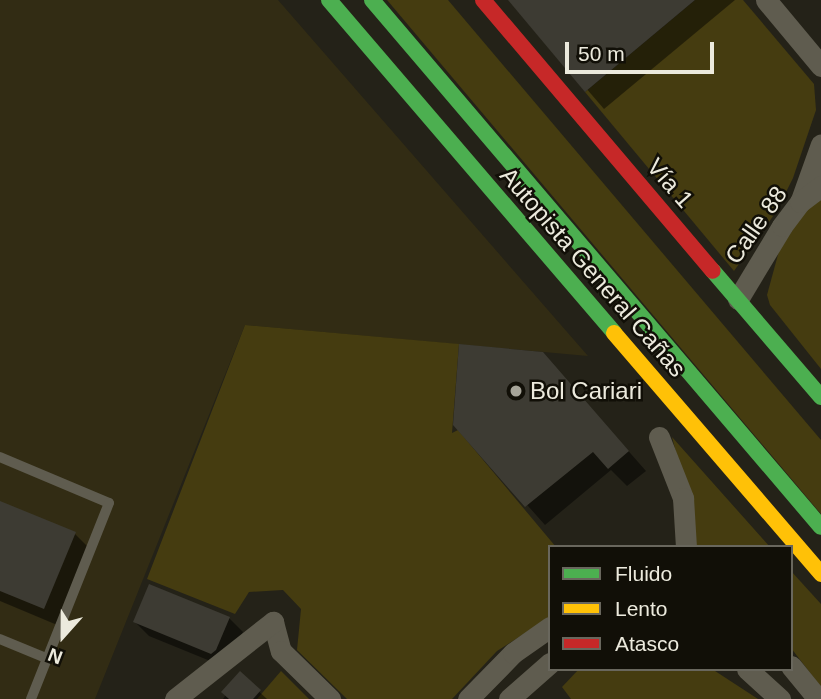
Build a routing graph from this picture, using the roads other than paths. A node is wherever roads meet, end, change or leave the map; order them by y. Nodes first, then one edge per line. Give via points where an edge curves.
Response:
1 (330, 0) edge
2 (372, 0) edge
3 (483, 0) edge
4 (766, 0) edge
5 (821, 66) edge
6 (821, 145) edge
7 (821, 186) edge
8 (800, 202) junction
9 (738, 299) junction
10 (821, 397) edge
11 (659, 437) dead end
12 (0, 457) edge
13 (821, 527) edge
14 (686, 545) edge
15 (821, 574) edge
16 (548, 628) edge
17 (0, 639) edge
18 (48, 659) junction
19 (548, 665) edge
20 (793, 668) edge
21 (749, 671) edge
22 (32, 699) edge
23 (175, 699) edge
24 (330, 699) edge
25 (468, 699) edge
26 (509, 699) edge
27 (780, 699) edge
28 (818, 699) edge

1 - 15 main road, Autopista General Cañas
2 - 13 main road, Autopista General Cañas
3 - 9 main road, Vía 1
4 - 5 street
6 - 8 street
7 - 8 street, Calle 88
8 - 9 street, Calle 88
9 - 10 main road, Vía 1
11 - 14 street via 683,498
12 - 18 lane via 109,503
16 - 25 street via 513,653
17 - 18 lane
18 - 22 lane
19 - 26 street
20 - 28 street
21 - 27 street
23 - 24 street via 273,622 281,651

